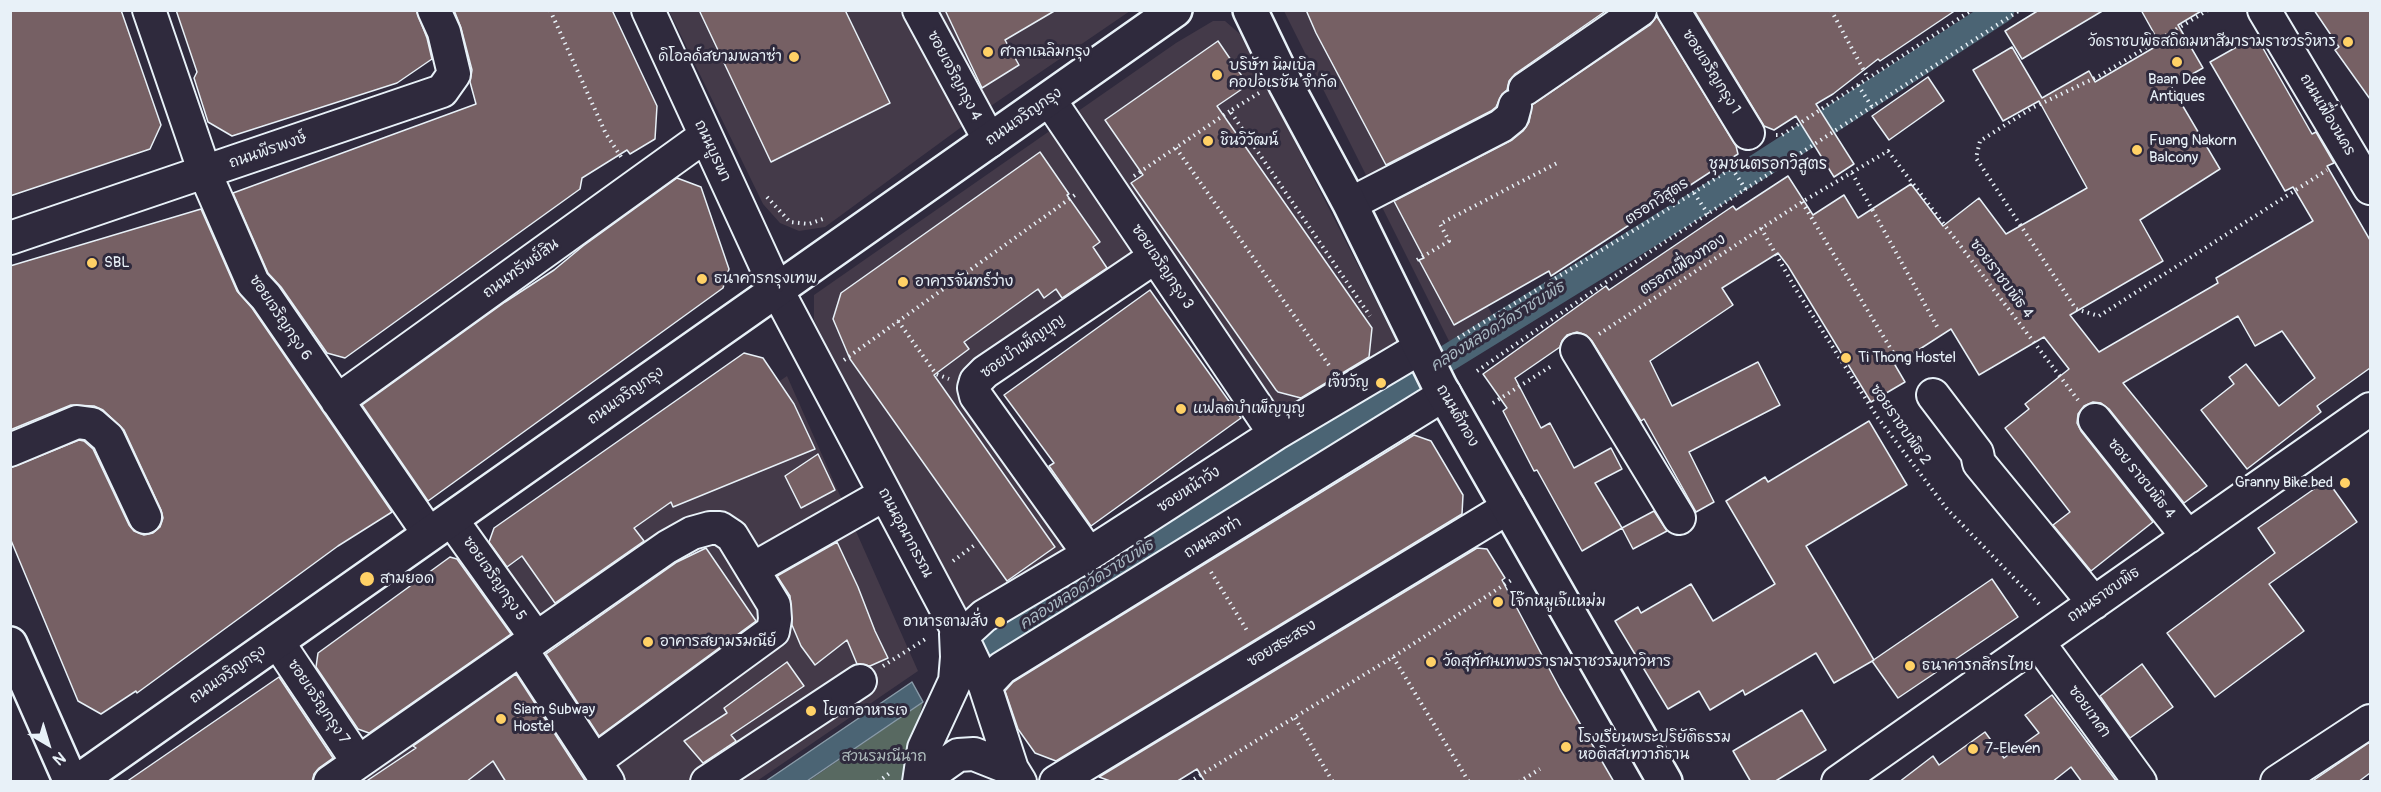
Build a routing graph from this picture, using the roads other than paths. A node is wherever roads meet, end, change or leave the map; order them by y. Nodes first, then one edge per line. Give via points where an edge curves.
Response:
1 (149, 10) edge
2 (434, 10) edge
3 (648, 10) edge
4 (919, 10) edge
5 (1175, 10) edge
6 (1250, 10) edge
7 (1640, 10) edge
8 (1673, 10) edge
9 (2264, 10) edge
10 (1049, 99) junction
11 (1748, 133) road end
12 (705, 136) junction
13 (990, 141) junction
14 (205, 172) junction
15 (2370, 188) edge
16 (1350, 204) junction
17 (10, 238) edge
18 (1155, 257) junction
19 (777, 290) junction
20 (1577, 350) road end
21 (1423, 353) junction
22 (1442, 391) junction
23 (1934, 395) dead end
24 (337, 402) junction
25 (2370, 409) edge
26 (2095, 420) road end
27 (1275, 434) junction
28 (10, 450) edge
29 (885, 494) junction
30 (1509, 507) junction
31 (145, 517) dead end
32 (1679, 518) dead end
33 (440, 526) junction
34 (2188, 537) junction
35 (1089, 554) junction
36 (753, 569) junction
37 (2094, 603) junction
38 (2044, 627) junction
39 (956, 629) junction
40 (277, 641) junction
41 (10, 644) edge
42 (529, 644) junction
43 (860, 681) road end
44 (985, 686) junction
45 (2370, 721) edge
46 (358, 762) junction
47 (602, 771) edge
48 (1016, 775) edge
49 (71, 782) edge
50 (77, 782) edge
51 (330, 782) edge
52 (707, 782) edge
53 (919, 782) edge
54 (929, 782) edge
55 (1056, 782) edge
56 (1665, 782) edge
57 (1838, 782) edge
58 (2140, 782) edge
59 (2277, 782) edge

1 - 14 street, ซอยเจริญกรุง 6
2 - 14 street, ถนนพีรพงษ์ via 454,74 442,92
3 - 12 street, ถนนบูรพา
4 - 13 street, ซอยเจริญกรุง 4
5 - 10 main road, ถนนเจริญกรุง
6 - 16 main road, ถนนตีทอง
7 - 16 street via 1520,98 1512,117 1501,126
8 - 11 street, ซอยเจริญกรุง 1
9 - 15 street, ถนนเฟื่องนคร
10 - 13 main road, ถนนเจริญกรุง
10 - 18 street, ซอยเจริญกรุง 3
12 - 19 street, ถนนบูรพา
12 - 24 street, ถนนทรัพย์สิน
13 - 19 main road, ถนนเจริญกรุง
14 - 17 street, ถนนพีรพงษ์
14 - 24 street, ซอยเจริญกรุง 6 via 253,283
16 - 21 main road, ถนนตีทอง
18 - 27 street, ซอยเจริญกรุง 3
18 - 35 street, ซอยบำเพ็ญบุญ via 985,372 974,388
19 - 29 street, ถนนอุณากรรณ
19 - 33 main road, ถนนเจริญกรุง
20 - 32 street
21 - 22 main road, ถนนตีทอง
21 - 27 street, ซอยหน้าวัง
22 - 30 main road, ถนนตีทอง
22 - 44 street, ถนนลงท่า via 1002,668
23 - 37 street via 1977,453 1979,463
24 - 33 street, ซอยเจริญกรุง 6
25 - 34 street, ถนนราชบพิธ
26 - 34 street, ซอย ราชบพิธ 4
27 - 35 street, ซอยหน้าวัง
28 - 31 street via 77,422 92,424 108,438
29 - 36 street
29 - 39 street, ถนนอุณากรรณ
30 - 55 street, ซอยสระสรง
30 - 56 main road, ถนนตีทอง
33 - 40 main road, ถนนเจริญกรุง
33 - 42 street, ซอยเจริญกรุง 5
34 - 37 street, ถนนราชบพิธ
35 - 39 street, ซอยหน้าวัง
36 - 42 street via 732,536 720,528 692,534 667,547
36 - 47 street via 774,605 773,631
37 - 38 street, ถนนราชบพิธ
38 - 57 street, ถนนราชบพิธ
38 - 58 street, ซอยเทศา
39 - 44 street, ถนนอุณากรรณ
39 - 53 street via 955,681 924,748
40 - 46 street, ซอยเจริญกรุง 7
40 - 50 main road, ถนนเจริญกรุง
41 - 49 main road
42 - 46 street
42 - 47 street, ซอยเจริญกรุง 5
43 - 52 street
44 - 48 street, ถนนอุณากรรณ
45 - 59 street
46 - 51 street
48 - 54 street via 974,754 958,755 934,772

